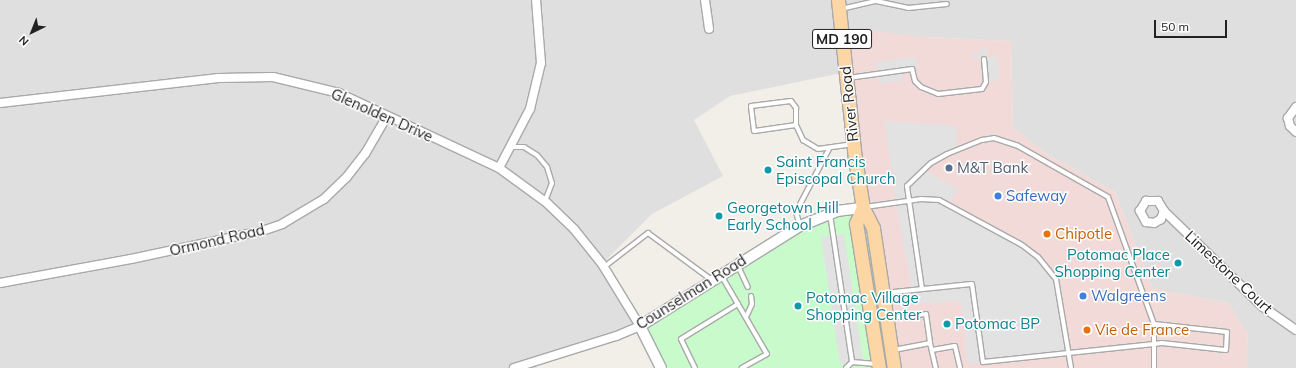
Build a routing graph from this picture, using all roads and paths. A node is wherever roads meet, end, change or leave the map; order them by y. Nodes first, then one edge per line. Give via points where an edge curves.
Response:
1 (536, 0) edge
2 (705, 0) edge
3 (947, 4) dead end
4 (838, 5) edge
5 (709, 29) dead end
6 (984, 59) dead end
7 (847, 78) junction
8 (0, 103) edge
9 (1296, 107) edge
10 (387, 116) junction
11 (796, 125) junction
12 (1296, 132) edge
13 (853, 143) junction
14 (511, 147) junction
15 (828, 149) junction
16 (499, 168) junction
17 (544, 201) junction
18 (910, 201) junction
19 (863, 208) junction
20 (1164, 211) dead end
21 (830, 214) junction
22 (800, 226) junction
23 (737, 264) junction
24 (604, 267) junction
25 (716, 277) junction
26 (0, 283) edge
27 (748, 288) dead end
28 (922, 289) junction
29 (883, 293) junction
30 (751, 296) dead end
31 (738, 304) junction
32 (746, 317) junction
33 (887, 319) junction
34 (1154, 324) junction
35 (640, 326) junction
36 (1296, 330) edge
37 (930, 343) junction
38 (1154, 344) junction
39 (891, 350) junction
40 (932, 350) junction
41 (1068, 353) junction
42 (852, 362) junction
43 (878, 366) edge
44 (514, 368) edge
45 (661, 368) edge
46 (695, 368) edge
47 (742, 368) edge
48 (846, 368) edge
49 (894, 368) edge
50 (936, 368) edge
51 (960, 368) edge
52 (1071, 368) edge
53 (1154, 368) edge

1 - 14 street via 541,63 530,110
2 - 5 street
3 - 4 lane via 908,8 876,0
4 - 7 main road, River Road / MD 190
6 - 7 lane via 986,82 982,89 938,94 921,87 915,81 912,69
7 - 13 main road, River Road / MD 190
8 - 10 street, Glenolden Drive via 219,78 273,77 339,93
9 - 12 street via 1288,118 1290,126
10 - 16 street, Glenolden Drive
10 - 26 street, Ormond Road via 365,154 346,178 324,199 282,224 262,231 139,257
11 - 11 lane via 796,108 791,101 751,106 754,131
11 - 15 lane via 798,133 808,145
13 - 15 lane
13 - 19 main road, River Road / MD 190
14 - 16 street
14 - 17 lane via 524,147 547,166 552,183
15 - 22 lane via 796,212
16 - 17 street, Glenolden Drive
17 - 24 street, Glenolden Drive via 574,230
18 - 19 lane
18 - 28 lane
18 - 34 lane via 907,186 931,163 947,154 994,138 1018,146 1108,197
18 - 41 lane via 930,199 949,204 1022,245 1038,257 1056,279
19 - 21 street, Counselman Road
19 - 29 main road, River Road / MD 190 via 873,228
19 - 43 main road, River Road / MD 190 via 856,223
20 - 36 street, Limestone Court via 1263,307
21 - 22 street, Counselman Road
21 - 42 lane
22 - 23 street, Counselman Road
23 - 25 street, Counselman Road
23 - 27 lane
24 - 25 lane via 648,233
24 - 35 street, Glenolden Drive
25 - 31 lane
25 - 35 street, Counselman Road
28 - 29 lane
28 - 41 lane via 972,284 983,362
29 - 33 main road, River Road / MD 190
30 - 32 lane via 752,304
31 - 32 lane
31 - 46 lane via 681,340
32 - 47 lane via 768,354
33 - 37 lane via 926,314
33 - 39 main road, River Road / MD 190
34 - 38 lane
34 - 38 lane via 1227,332 1226,350
35 - 44 street, Counselman Road
35 - 45 street, Glenolden Drive
37 - 39 lane
37 - 40 lane
38 - 41 lane
38 - 53 lane
39 - 49 main road, River Road / MD 190
40 - 50 lane
40 - 51 lane via 955,346
41 - 52 lane
42 - 43 lane
42 - 48 lane

